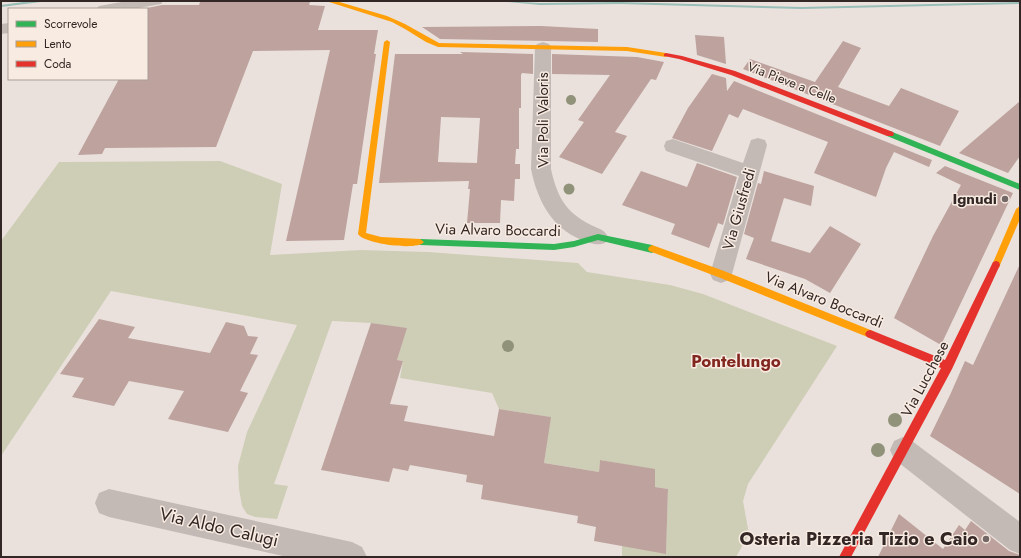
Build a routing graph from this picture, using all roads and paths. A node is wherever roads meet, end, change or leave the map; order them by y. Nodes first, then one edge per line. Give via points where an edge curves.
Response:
1 (156, 1) edge
2 (330, 1) edge
3 (110, 8) edge
4 (387, 42) dead end
5 (543, 48) junction
6 (758, 145) dead end
7 (673, 146) dead end
8 (750, 172) junction
9 (1020, 187) edge
10 (1020, 209) edge
11 (598, 237) junction
12 (721, 274) junction
13 (948, 366) junction
14 (903, 450) junction
15 (109, 503) dead end
16 (1020, 540) edge
17 (352, 557) edge
18 (845, 557) edge

1 - 3 street
2 - 5 street, Via Pieve a Celle via 398,23 430,43 438,45
4 - 11 street, Via Alvaro Boccardi via 362,225 362,234 366,238 384,241 554,247
5 - 9 street, Via Pieve a Celle via 643,50 699,62 860,122
5 - 11 street, Via Poli Valoris via 541,169 545,186 551,200 569,224
6 - 8 street, Via Giusfredi
7 - 8 street
8 - 12 street, Via Giusfredi
10 - 13 street, Via Lucchese
11 - 12 street, Via Alvaro Boccardi via 662,252
12 - 13 street, Via Alvaro Boccardi
13 - 14 street, Via Lucchese
14 - 16 street
14 - 18 street, Via Lucchese
15 - 17 street, Via Aldo Calugi

